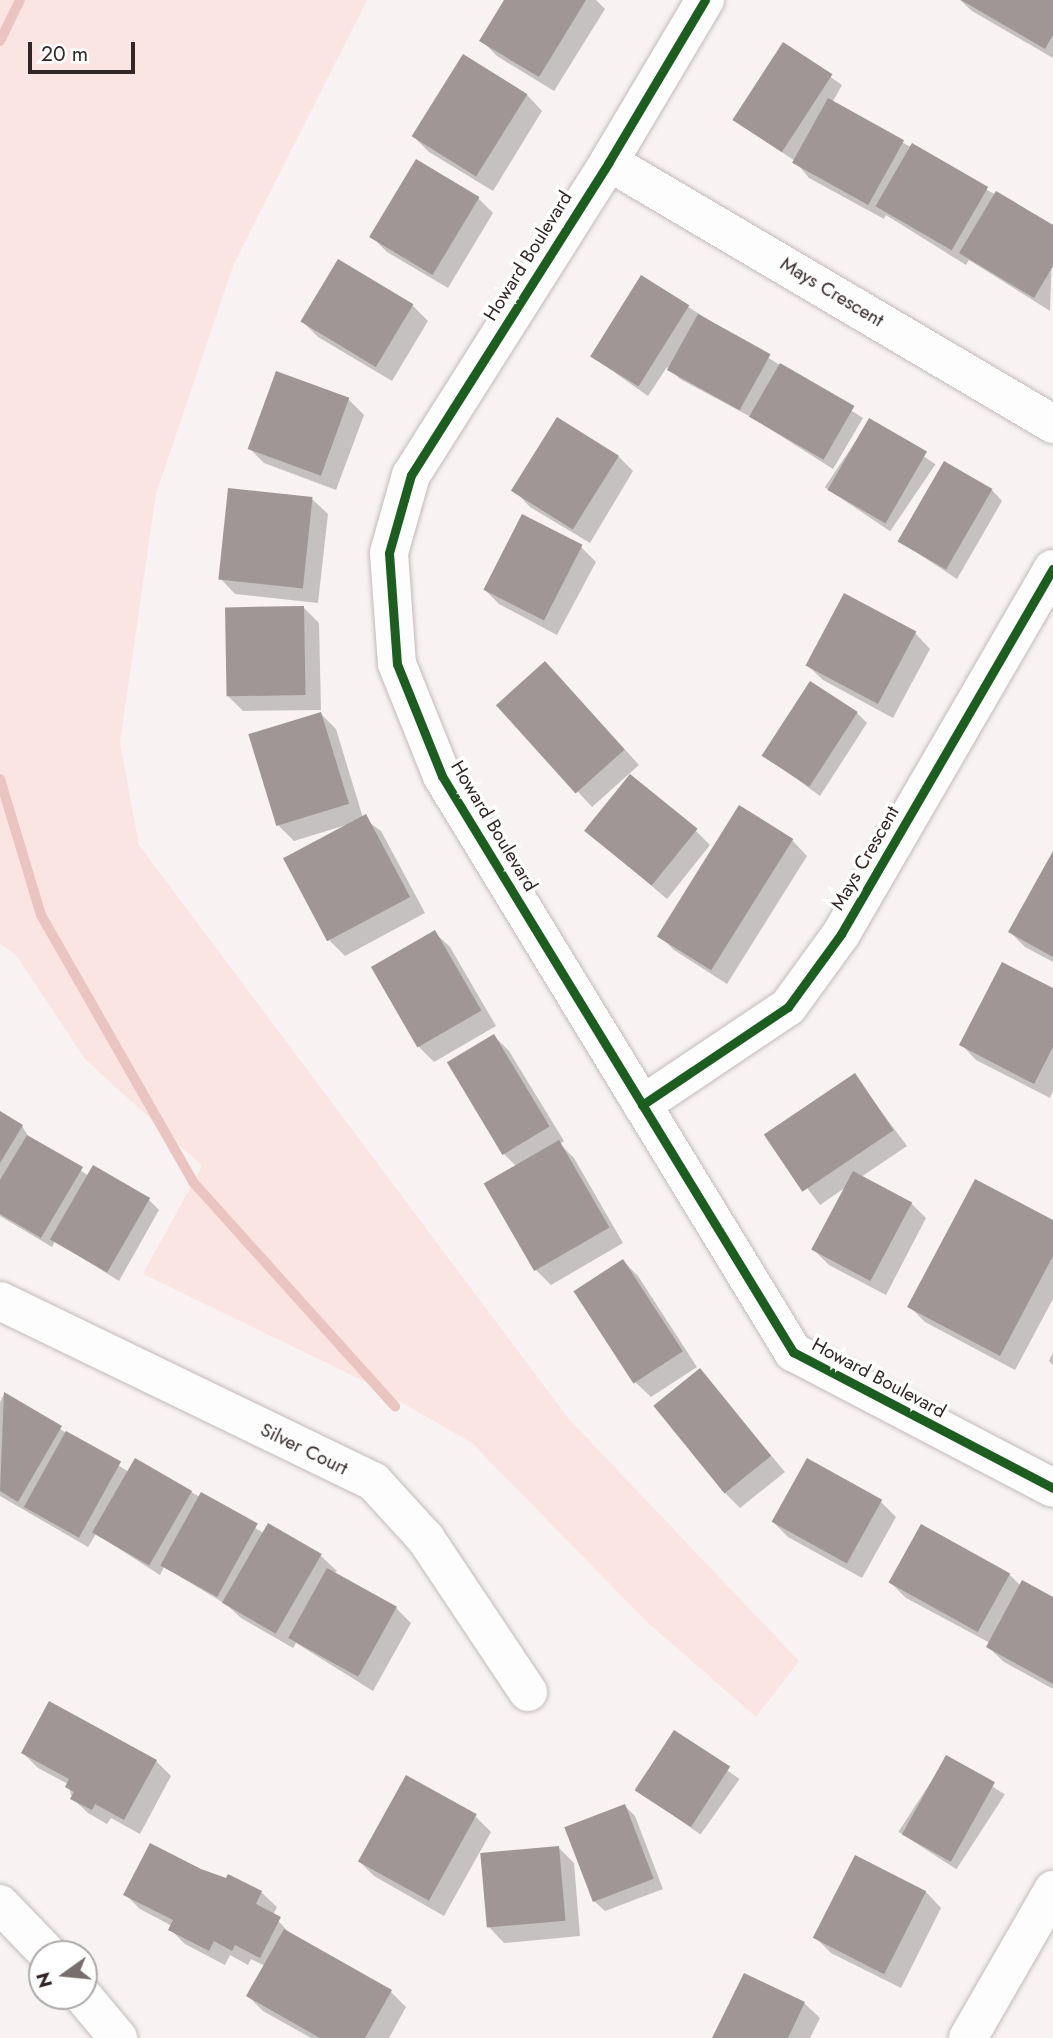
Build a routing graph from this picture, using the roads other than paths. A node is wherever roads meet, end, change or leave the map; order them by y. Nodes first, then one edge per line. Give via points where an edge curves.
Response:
1 (705, 0) edge
2 (609, 162) junction
3 (1053, 424) edge
4 (1053, 569) edge
5 (642, 1105) junction
6 (0, 1301) edge
7 (1053, 1488) edge
8 (528, 1692) dead end
9 (1053, 1890) edge
10 (0, 1904) edge
11 (35, 1940) edge
12 (95, 2010) edge
13 (118, 2038) edge
14 (968, 2038) edge

1 - 2 street, Howard Boulevard
2 - 3 street, Mays Crescent
2 - 5 street, Howard Boulevard via 411,475 389,553 397,664 442,776
4 - 5 street, Mays Crescent via 841,934 788,1007
5 - 7 street, Howard Boulevard via 793,1352
6 - 8 street, Silver Court via 374,1482 426,1539
9 - 14 street
10 - 11 street
12 - 13 street

